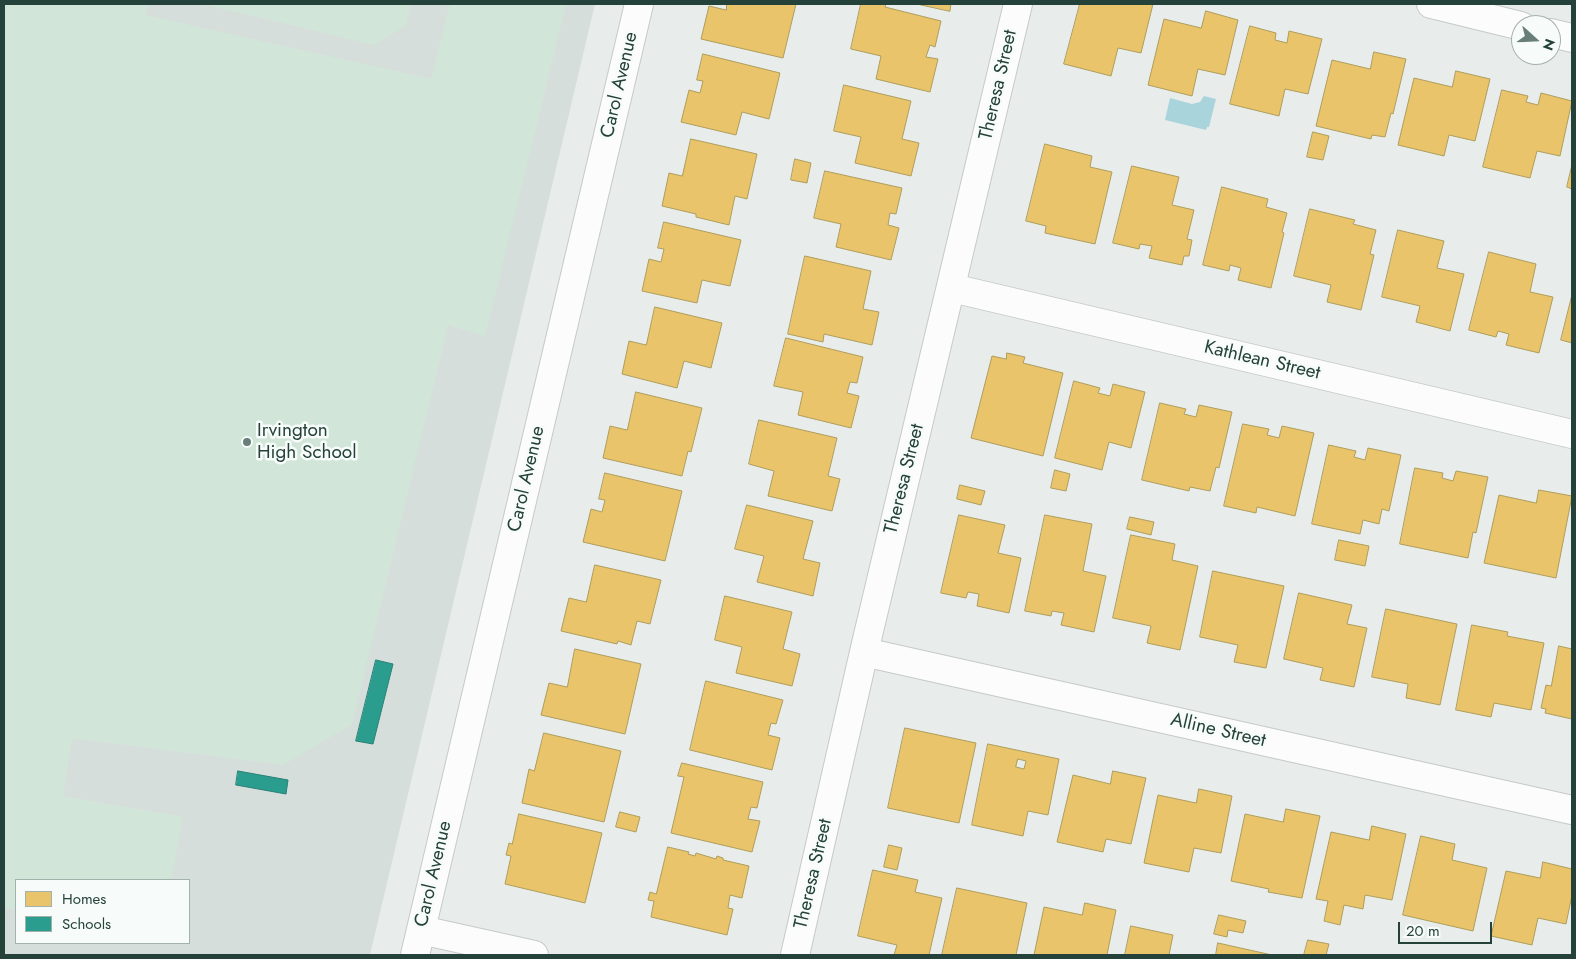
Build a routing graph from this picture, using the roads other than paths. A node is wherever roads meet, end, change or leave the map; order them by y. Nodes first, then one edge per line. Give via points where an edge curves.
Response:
1 (639, 4) edge
2 (1018, 4) edge
3 (1431, 4) edge
4 (1511, 24) edge
5 (952, 288) junction
6 (1572, 434) edge
7 (864, 652) junction
8 (1572, 810) edge
9 (418, 943) edge
10 (534, 955) edge
11 (795, 955) edge

1 - 9 street, Carol Avenue
2 - 5 street, Theresa Street
3 - 4 street
5 - 6 street, Kathlean Street
5 - 7 street, Theresa Street
7 - 8 street, Alline Street
7 - 11 street, Theresa Street
9 - 10 street

